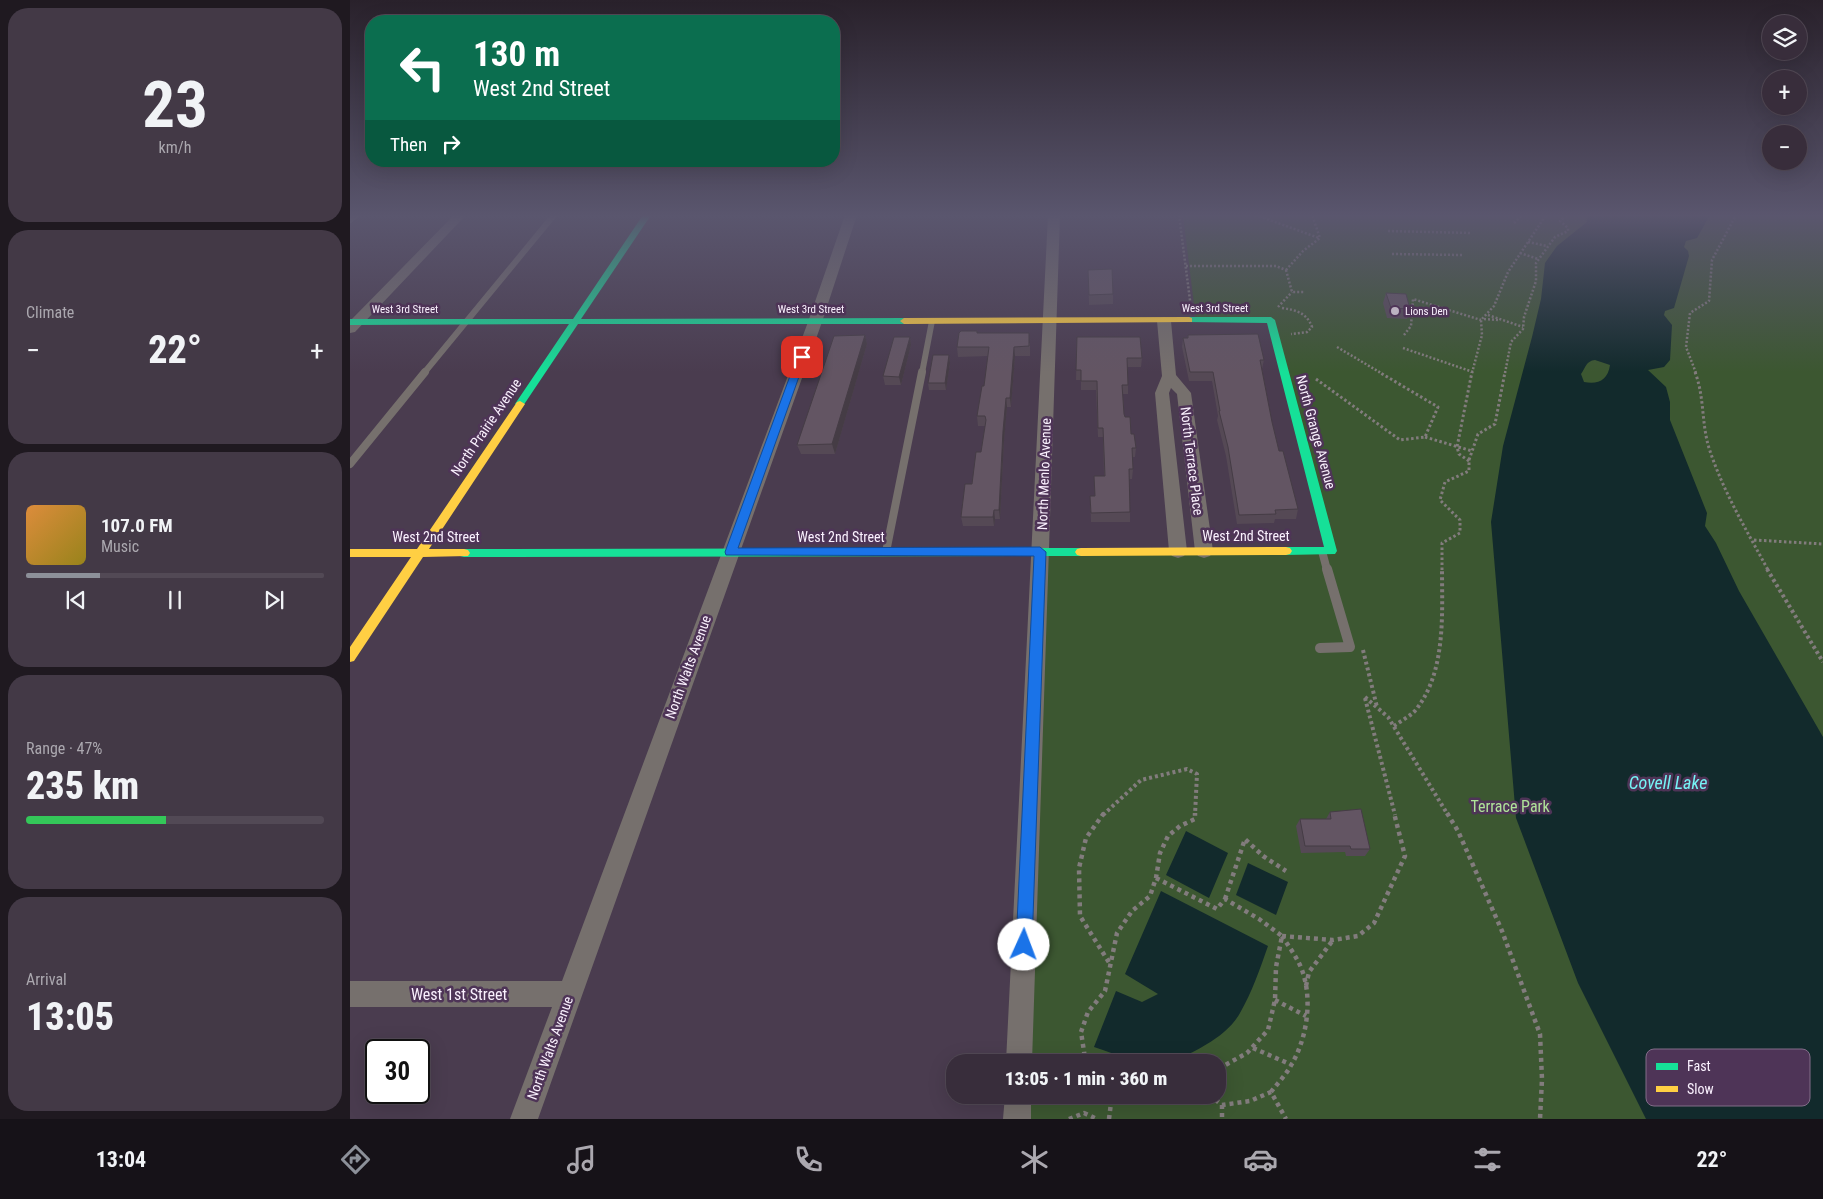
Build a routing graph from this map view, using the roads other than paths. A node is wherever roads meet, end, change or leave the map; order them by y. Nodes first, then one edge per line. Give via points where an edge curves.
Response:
1 (408, 267) edge
2 (511, 267) edge
3 (612, 267) edge
4 (833, 267) edge
5 (1052, 267) edge
6 (1271, 320) joint
7 (467, 321) junction
8 (932, 321) junction
9 (1050, 321) junction
10 (1164, 321) junction
11 (575, 322) junction
12 (815, 322) junction
13 (352, 324) edge
14 (1170, 376) junction
15 (350, 464) edge
16 (1327, 550) junction
17 (1178, 551) junction
18 (1204, 551) junction
19 (420, 552) junction
20 (730, 552) junction
21 (886, 552) junction
22 (1040, 552) junction
23 (350, 553) edge
24 (1320, 648) dead end
25 (350, 657) edge
26 (350, 994) edge
27 (569, 994) junction
28 (1019, 1054) edge
29 (1018, 1104) edge
30 (524, 1119) edge
31 (1017, 1119) edge

1 - 13 street
2 - 7 lane
3 - 11 street, North Prairie Avenue
4 - 12 street, North Walts Avenue
5 - 9 street, North Menlo Avenue
6 - 10 street, West 3rd Street
6 - 16 street, North Grange Avenue
7 - 11 street, West 3rd Street
7 - 13 street, West 3rd Street
7 - 15 lane
8 - 9 street, West 3rd Street
8 - 12 street, West 3rd Street
8 - 21 lane
9 - 10 street, West 3rd Street
9 - 22 street, North Menlo Avenue
10 - 14 street, North Terrace Place
11 - 12 street, West 3rd Street
11 - 19 street, North Prairie Avenue
12 - 20 street, North Walts Avenue
14 - 17 street, North Terrace Place via 1162,393
14 - 18 street, North Terrace Place via 1184,393
16 - 18 street, West 2nd Street
16 - 24 lane via 1350,647
17 - 18 street, West 2nd Street
17 - 22 street, West 2nd Street
19 - 20 street, West 2nd Street
19 - 23 street, West 2nd Street
19 - 25 street, North Prairie Avenue
20 - 21 street, West 2nd Street
20 - 27 street, North Walts Avenue
21 - 22 street, West 2nd Street
22 - 28 street, North Menlo Avenue
26 - 27 street, West 1st Street
27 - 30 street, North Walts Avenue
29 - 31 street

